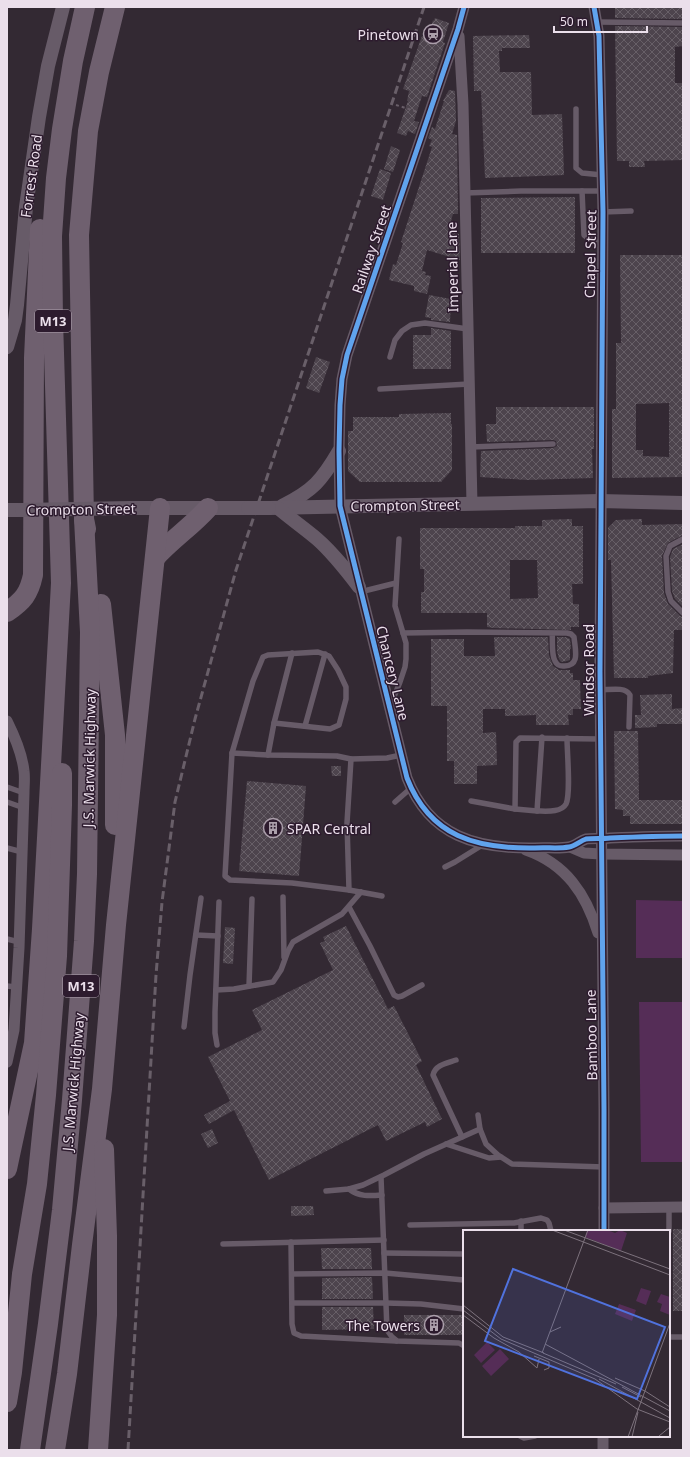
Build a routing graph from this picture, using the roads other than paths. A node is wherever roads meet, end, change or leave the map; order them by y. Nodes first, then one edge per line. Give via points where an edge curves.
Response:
1 (63, 7) edge
2 (85, 7) edge
3 (115, 7) edge
4 (464, 7) edge
5 (594, 7) edge
6 (597, 22) junction
7 (683, 23) edge
8 (458, 29) junction
9 (73, 61) junction
10 (576, 109) dead end
11 (602, 175) junction
12 (582, 191) junction
13 (603, 191) junction
14 (465, 193) junction
15 (631, 211) dead end
16 (603, 212) junction
17 (603, 240) junction
18 (468, 329) junction
19 (7, 347) edge
20 (390, 356) dead end
21 (469, 384) junction
22 (380, 389) dead end
23 (553, 444) dead end
24 (471, 448) junction
25 (339, 451) junction
26 (600, 501) junction
27 (683, 503) edge
28 (472, 504) junction
29 (340, 506) junction
30 (160, 508) junction
31 (215, 508) junction
32 (274, 508) junction
33 (7, 510) edge
34 (84, 519) junction
35 (399, 539) dead end
36 (683, 539) edge
37 (155, 558) junction
38 (61, 582) junction
39 (396, 583) junction
40 (360, 590) junction
41 (7, 612) edge
42 (683, 613) edge
43 (403, 633) junction
44 (552, 633) junction
45 (292, 654) junction
46 (325, 654) junction
47 (600, 690) junction
48 (389, 708) junction
49 (7, 721) edge
50 (274, 723) junction
51 (305, 726) junction
52 (629, 727) dead end
53 (542, 738) junction
54 (567, 738) junction
55 (600, 739) junction
56 (232, 753) junction
57 (268, 755) junction
58 (401, 755) junction
59 (351, 759) junction
60 (7, 787) edge
61 (411, 788) junction
62 (24, 793) junction
63 (471, 801) dead end
64 (7, 802) edge
65 (395, 802) dead end
66 (24, 808) junction
67 (515, 809) junction
68 (537, 811) junction
69 (683, 836) edge
70 (601, 839) junction
71 (484, 844) junction
72 (570, 847) junction
73 (7, 848) edge
74 (519, 848) junction
75 (22, 852) junction
76 (601, 854) junction
77 (683, 855) edge
78 (445, 867) dead end
79 (349, 890) junction
80 (361, 892) junction
81 (382, 896) dead end
82 (283, 897) dead end
83 (202, 898) dead end
84 (252, 899) dead end
85 (220, 902) dead end
86 (349, 907) junction
87 (116, 925) junction
88 (196, 935) junction
89 (218, 936) junction
90 (7, 939) edge
91 (19, 942) junction
92 (601, 943) junction
93 (284, 960) junction
94 (422, 985) dead end
95 (249, 986) junction
96 (12, 987) edge
97 (216, 990) junction
98 (184, 1027) dead end
99 (9, 1043) edge
100 (217, 1045) dead end
101 (456, 1060) dead end
102 (7, 1062) edge
103 (102, 1089) junction
104 (478, 1115) dead end
105 (480, 1128) junction
106 (462, 1137) junction
107 (446, 1144) junction
108 (502, 1157) junction
109 (604, 1167) junction
110 (7, 1169) edge
111 (382, 1177) junction
112 (349, 1189) junction
113 (326, 1191) dead end
114 (382, 1195) junction
115 (683, 1206) edge
116 (669, 1207) junction
117 (604, 1208) junction
118 (521, 1221) junction
119 (410, 1225) dead end
120 (521, 1230) edge
121 (551, 1230) edge
122 (604, 1230) edge
123 (669, 1230) edge
124 (384, 1240) junction
125 (291, 1242) junction
126 (224, 1244) dead end
127 (384, 1253) junction
128 (463, 1254) edge
129 (385, 1273) junction
130 (292, 1274) junction
131 (463, 1280) edge
132 (292, 1303) junction
133 (386, 1303) junction
134 (463, 1309) edge
135 (670, 1337) edge
136 (682, 1337) edge
137 (397, 1341) junction
138 (463, 1345) edge
139 (7, 1402) edge
140 (603, 1437) edge
141 (30, 1450) edge
142 (55, 1450) edge
143 (98, 1450) edge
144 (603, 1450) edge

1 - 19 street, Forrest Road via 48,66 39,117 26,206 15,320
2 - 9 highway, M13
3 - 34 highway, M13 via 88,131 79,235
4 - 8 street, Railway Street
5 - 6 street, Chapel Street
6 - 7 lane
6 - 11 street, Chapel Street
8 - 14 street, Imperial Lane
8 - 25 street, Railway Street via 347,355 341,392
9 - 38 highway, M13 via 56,178 52,236
9 - 41 highway via 59,99 42,196 34,358 32,575 23,600
10 - 11 lane via 576,168 582,174
11 - 13 street, Chapel Street
12 - 13 lane
12 - 14 lane
12 - 17 lane via 584,235 589,239
13 - 16 street, Chapel Street
14 - 18 street, Imperial Lane
15 - 16 lane
16 - 17 street, Chapel Street
17 - 26 street, Chapel Street
18 - 20 lane via 425,323 411,325 395,340
18 - 21 street, Imperial Lane
21 - 22 lane
21 - 24 street, Imperial Lane
23 - 24 lane
24 - 28 street, Imperial Lane
25 - 29 street, Railway Street
25 - 32 street via 326,474 309,491
26 - 27 street, Crompton Street
26 - 28 street, Crompton Street
26 - 47 street, Windsor Road
28 - 29 street, Crompton Street
29 - 32 street, Crompton Street
29 - 40 street, Chancery Lane
30 - 31 street, Crompton Street
30 - 33 street, Crompton Street, bridge
30 - 37 highway
31 - 32 street, Crompton Street, bridge
31 - 37 highway via 195,522
32 - 40 street via 317,540 344,567
34 - 87 highway via 101,607 115,735
34 - 141 highway, J.S. Marwick Highway / M13 via 90,639 84,941 62,1210
35 - 39 lane
36 - 42 lane via 670,546 666,556 670,601
37 - 87 highway
38 - 110 highway via 34,1043
38 - 139 highway, J.S. Marwick Highway / M13 via 62,805 57,956 37,1184 22,1274
39 - 40 lane
39 - 43 lane via 395,606
40 - 48 street, Chancery Lane
43 - 44 lane
43 - 48 lane via 406,643 405,668
44 - 44 lane via 556,663 563,666 572,665 575,660 574,637 567,633
45 - 46 lane
45 - 50 lane
45 - 56 lane via 268,655 261,660
46 - 51 lane
46 - 51 lane via 332,660 346,688 341,722 337,727 330,729
47 - 52 lane via 624,689 628,692
47 - 55 street, Windsor Road
48 - 58 street, Chancery Lane
49 - 62 street via 22,760
50 - 51 lane
50 - 57 lane
53 - 54 lane
53 - 67 lane via 523,737 516,742
53 - 68 lane
54 - 55 lane
54 - 68 lane via 566,804 560,810
55 - 70 street, Windsor Road
56 - 57 lane
56 - 79 lane via 226,878
57 - 59 lane via 337,756
58 - 59 lane
58 - 61 street, Chancery Lane
59 - 79 lane via 347,824
60 - 62 lane
61 - 65 lane
61 - 71 street, Chancery Lane via 430,818 448,831
62 - 66 street
63 - 67 lane
64 - 66 lane
66 - 75 street
67 - 68 lane
69 - 70 street
70 - 72 street via 585,840
70 - 76 street, Bamboo Lane
71 - 74 street, Chancery Lane
71 - 78 lane
72 - 74 street
72 - 76 street via 584,853
73 - 75 lane
74 - 92 street, Bamboo Lane via 553,863 567,875 588,906
75 - 91 street
76 - 77 street
76 - 92 street, Bamboo Lane
79 - 80 lane
80 - 81 lane
80 - 86 lane
82 - 93 lane
83 - 88 lane
84 - 95 lane
85 - 89 lane
86 - 93 lane via 342,914 297,939 290,946
86 - 94 lane via 394,995 402,996
87 - 103 highway
88 - 89 lane
88 - 98 lane
89 - 97 lane
90 - 91 lane
91 - 96 street
92 - 109 street, Bamboo Lane
93 - 95 lane via 273,982
95 - 97 lane
96 - 99 street via 14,1030
97 - 100 lane via 214,1027
99 - 102 street
101 - 106 lane via 435,1069 433,1075
103 - 142 highway via 67,1374
103 - 143 highway via 107,1308
104 - 105 lane
105 - 106 lane
105 - 108 lane via 486,1144
106 - 107 lane
107 - 108 lane via 489,1158
107 - 111 lane
108 - 109 lane via 512,1164
109 - 117 street, Bamboo Lane
111 - 112 lane
111 - 114 lane
112 - 113 lane
112 - 114 lane via 362,1195
114 - 124 lane
115 - 116 street
116 - 117 street
116 - 123 lane
117 - 122 street, Bamboo Lane
118 - 119 lane
118 - 120 lane
118 - 121 lane via 544,1219 549,1223
124 - 125 lane
124 - 127 lane
125 - 126 lane
125 - 130 lane
127 - 128 lane
127 - 129 lane
129 - 130 lane
129 - 131 lane
129 - 133 lane
130 - 132 lane
132 - 133 lane
132 - 137 lane via 292,1324 297,1335
133 - 134 lane
133 - 137 lane via 387,1330
135 - 136 lane
137 - 138 lane
140 - 144 street

